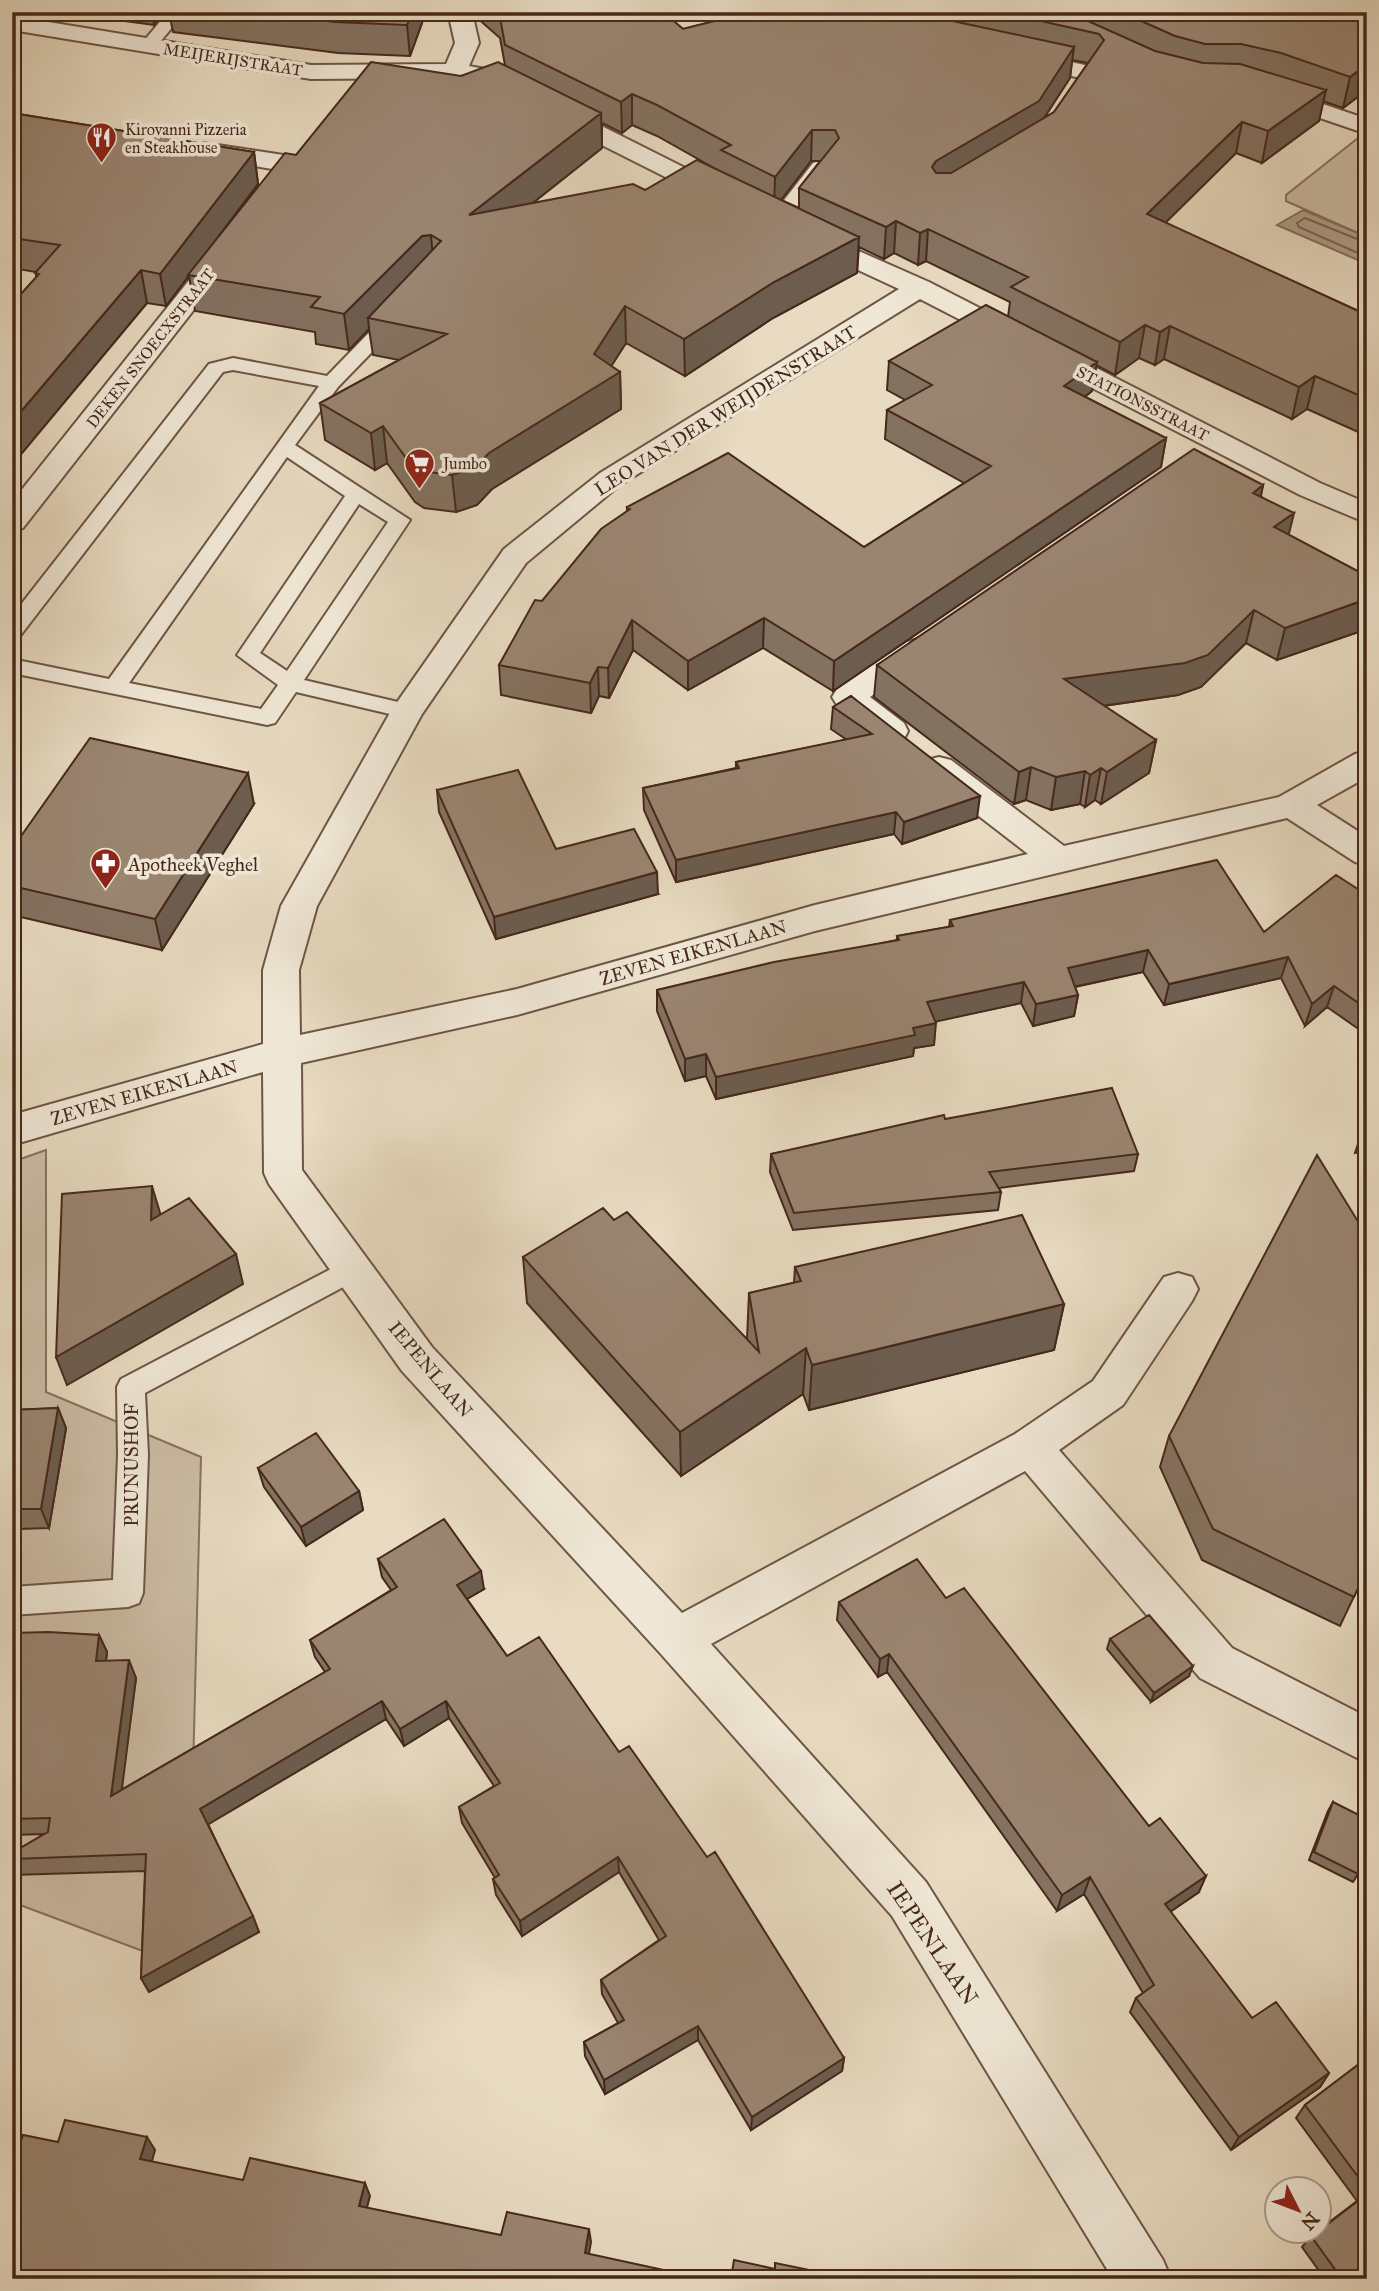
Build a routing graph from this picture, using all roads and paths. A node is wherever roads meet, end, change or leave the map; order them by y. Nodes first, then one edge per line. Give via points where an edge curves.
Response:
1 (177, 12) edge
2 (460, 12) edge
3 (16, 28) edge
4 (149, 45) junction
5 (992, 52) edge
6 (455, 70) junction
7 (366, 75) junction
8 (1082, 77) edge
9 (1245, 87) edge
10 (349, 94) edge
11 (1367, 127) edge
12 (184, 147) edge
13 (656, 163) joint
14 (291, 164) edge
15 (822, 168) edge
16 (779, 224) junction
17 (240, 232) edge
18 (919, 288) junction
19 (405, 307) edge
20 (331, 383) junction
21 (284, 446) junction
22 (356, 494) junction
23 (1367, 514) edge
24 (12, 523) edge
25 (12, 631) edge
26 (938, 635) edge
27 (12, 666) edge
28 (292, 684) junction
29 (115, 687) junction
30 (407, 711) junction
31 (1367, 762) edge
32 (1291, 805) junction
33 (1367, 853) edge
34 (1058, 859) junction
35 (282, 1052) junction
36 (12, 1130) edge
37 (352, 1269) junction
38 (1178, 1289) dead end
39 (1030, 1447) junction
40 (12, 1601) edge
41 (677, 1639) junction
42 (1367, 1741) edge
43 (1144, 2279) edge

1 - 4 lane
2 - 6 street via 467,43
3 - 4 street, MEIJERIJSTRAAT
4 - 7 street, MEIJERIJSTRAAT via 312,72
5 - 8 street
6 - 7 street, MEIJERIJSTRAAT
6 - 13 street, MEIJERIJSTRAAT via 481,75
7 - 10 street
9 - 11 street
12 - 14 street
13 - 16 street, STATIONSSTRAAT
15 - 16 street
16 - 18 street, STATIONSSTRAAT
17 - 24 street, DEKEN SNOECXSTRAAT
18 - 23 street, STATIONSSTRAAT via 1209,450
18 - 30 street, LEO VAN DER WEIJDENSTRAAT via 610,479 515,556
19 - 20 lane
20 - 21 lane
20 - 25 lane via 233,364 216,368
21 - 22 lane
21 - 29 lane
22 - 28 lane via 248,654
22 - 28 lane via 400,520
26 - 34 street via 848,697
27 - 29 lane
28 - 29 lane via 267,718
28 - 30 lane
30 - 35 street, LEO VAN DER WEIJDENSTRAAT via 299,906 281,970
31 - 32 street, ZEVEN EIKENLAAN
32 - 33 street
32 - 34 street, ZEVEN EIKENLAAN
34 - 35 street, ZEVEN EIKENLAAN via 815,918 517,1002
35 - 36 street, ZEVEN EIKENLAAN
35 - 37 street, IEPENLAAN via 283,1173
37 - 40 lane, PRUNUSHOF via 131,1387 134,1455 128,1593
37 - 41 street, IEPENLAAN via 416,1359
38 - 39 street via 1108,1393
39 - 41 street
39 - 42 street via 1216,1663
41 - 43 street, IEPENLAAN via 909,1899

